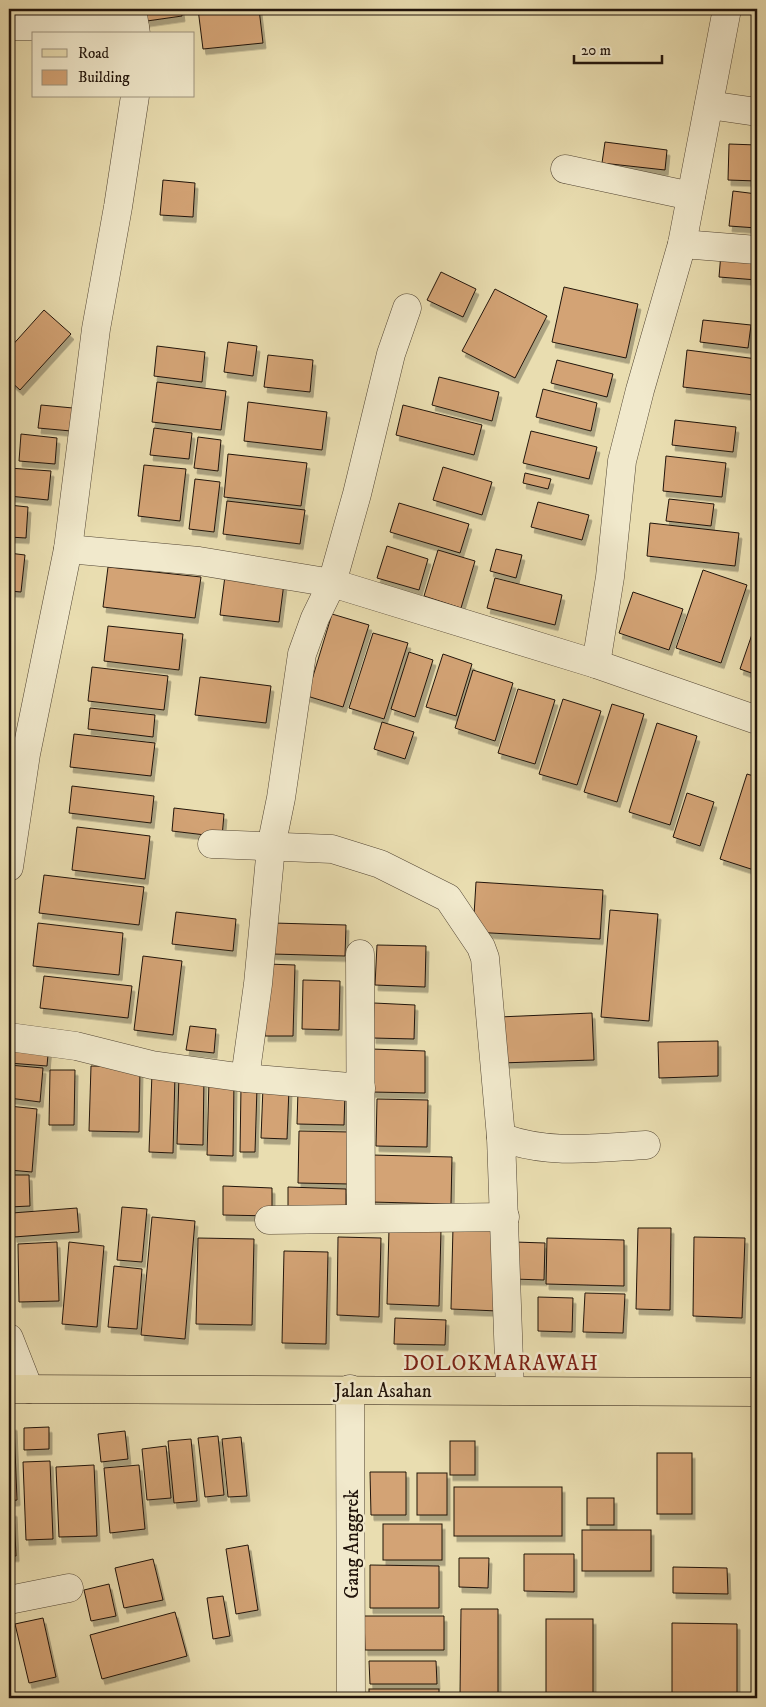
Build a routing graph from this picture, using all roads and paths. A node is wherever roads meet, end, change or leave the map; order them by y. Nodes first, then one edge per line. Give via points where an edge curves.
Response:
1 (727, 9) edge
2 (134, 24) edge
3 (9, 26) edge
4 (135, 98) edge
5 (709, 105) junction
6 (757, 112) edge
7 (565, 169) dead end
8 (691, 196) junction
9 (682, 244) junction
10 (757, 250) edge
11 (407, 308) dead end
12 (68, 549) junction
13 (332, 583) junction
14 (596, 664) junction
15 (757, 720) edge
16 (212, 844) dead end
17 (271, 847) junction
18 (9, 867) edge
19 (360, 954) dead end
20 (9, 1037) edge
21 (245, 1078) junction
22 (361, 1088) junction
23 (501, 1137) junction
24 (646, 1145) dead end
25 (505, 1217) junction
26 (361, 1218) junction
27 (269, 1220) dead end
28 (9, 1338) edge
29 (19, 1389) edge
30 (350, 1389) junction
31 (510, 1390) junction
32 (757, 1392) edge
33 (69, 1588) dead end
34 (9, 1600) edge
35 (351, 1698) edge

1 - 5 street
2 - 3 street
4 - 12 street via 96,329
5 - 6 street
5 - 8 street
7 - 8 street
8 - 9 street
9 - 10 street
9 - 14 street via 622,461 610,577
11 - 13 street
12 - 13 street via 199,561
12 - 18 street via 26,754
13 - 14 street
13 - 17 street via 302,654
14 - 15 street
16 - 17 street
17 - 21 street
17 - 23 street via 332,849 348,853 380,864 448,898 485,958
19 - 22 street
20 - 21 street via 76,1046 152,1065
21 - 22 street
22 - 26 street
23 - 24 street via 548,1150
23 - 25 street
25 - 26 street
25 - 31 street
26 - 27 street
28 - 29 street
29 - 30 main road, Jalan Asahan
30 - 31 main road, Jalan Asahan
30 - 35 street, Gang Anggrek
31 - 32 main road, Jalan Asahan
33 - 34 street

